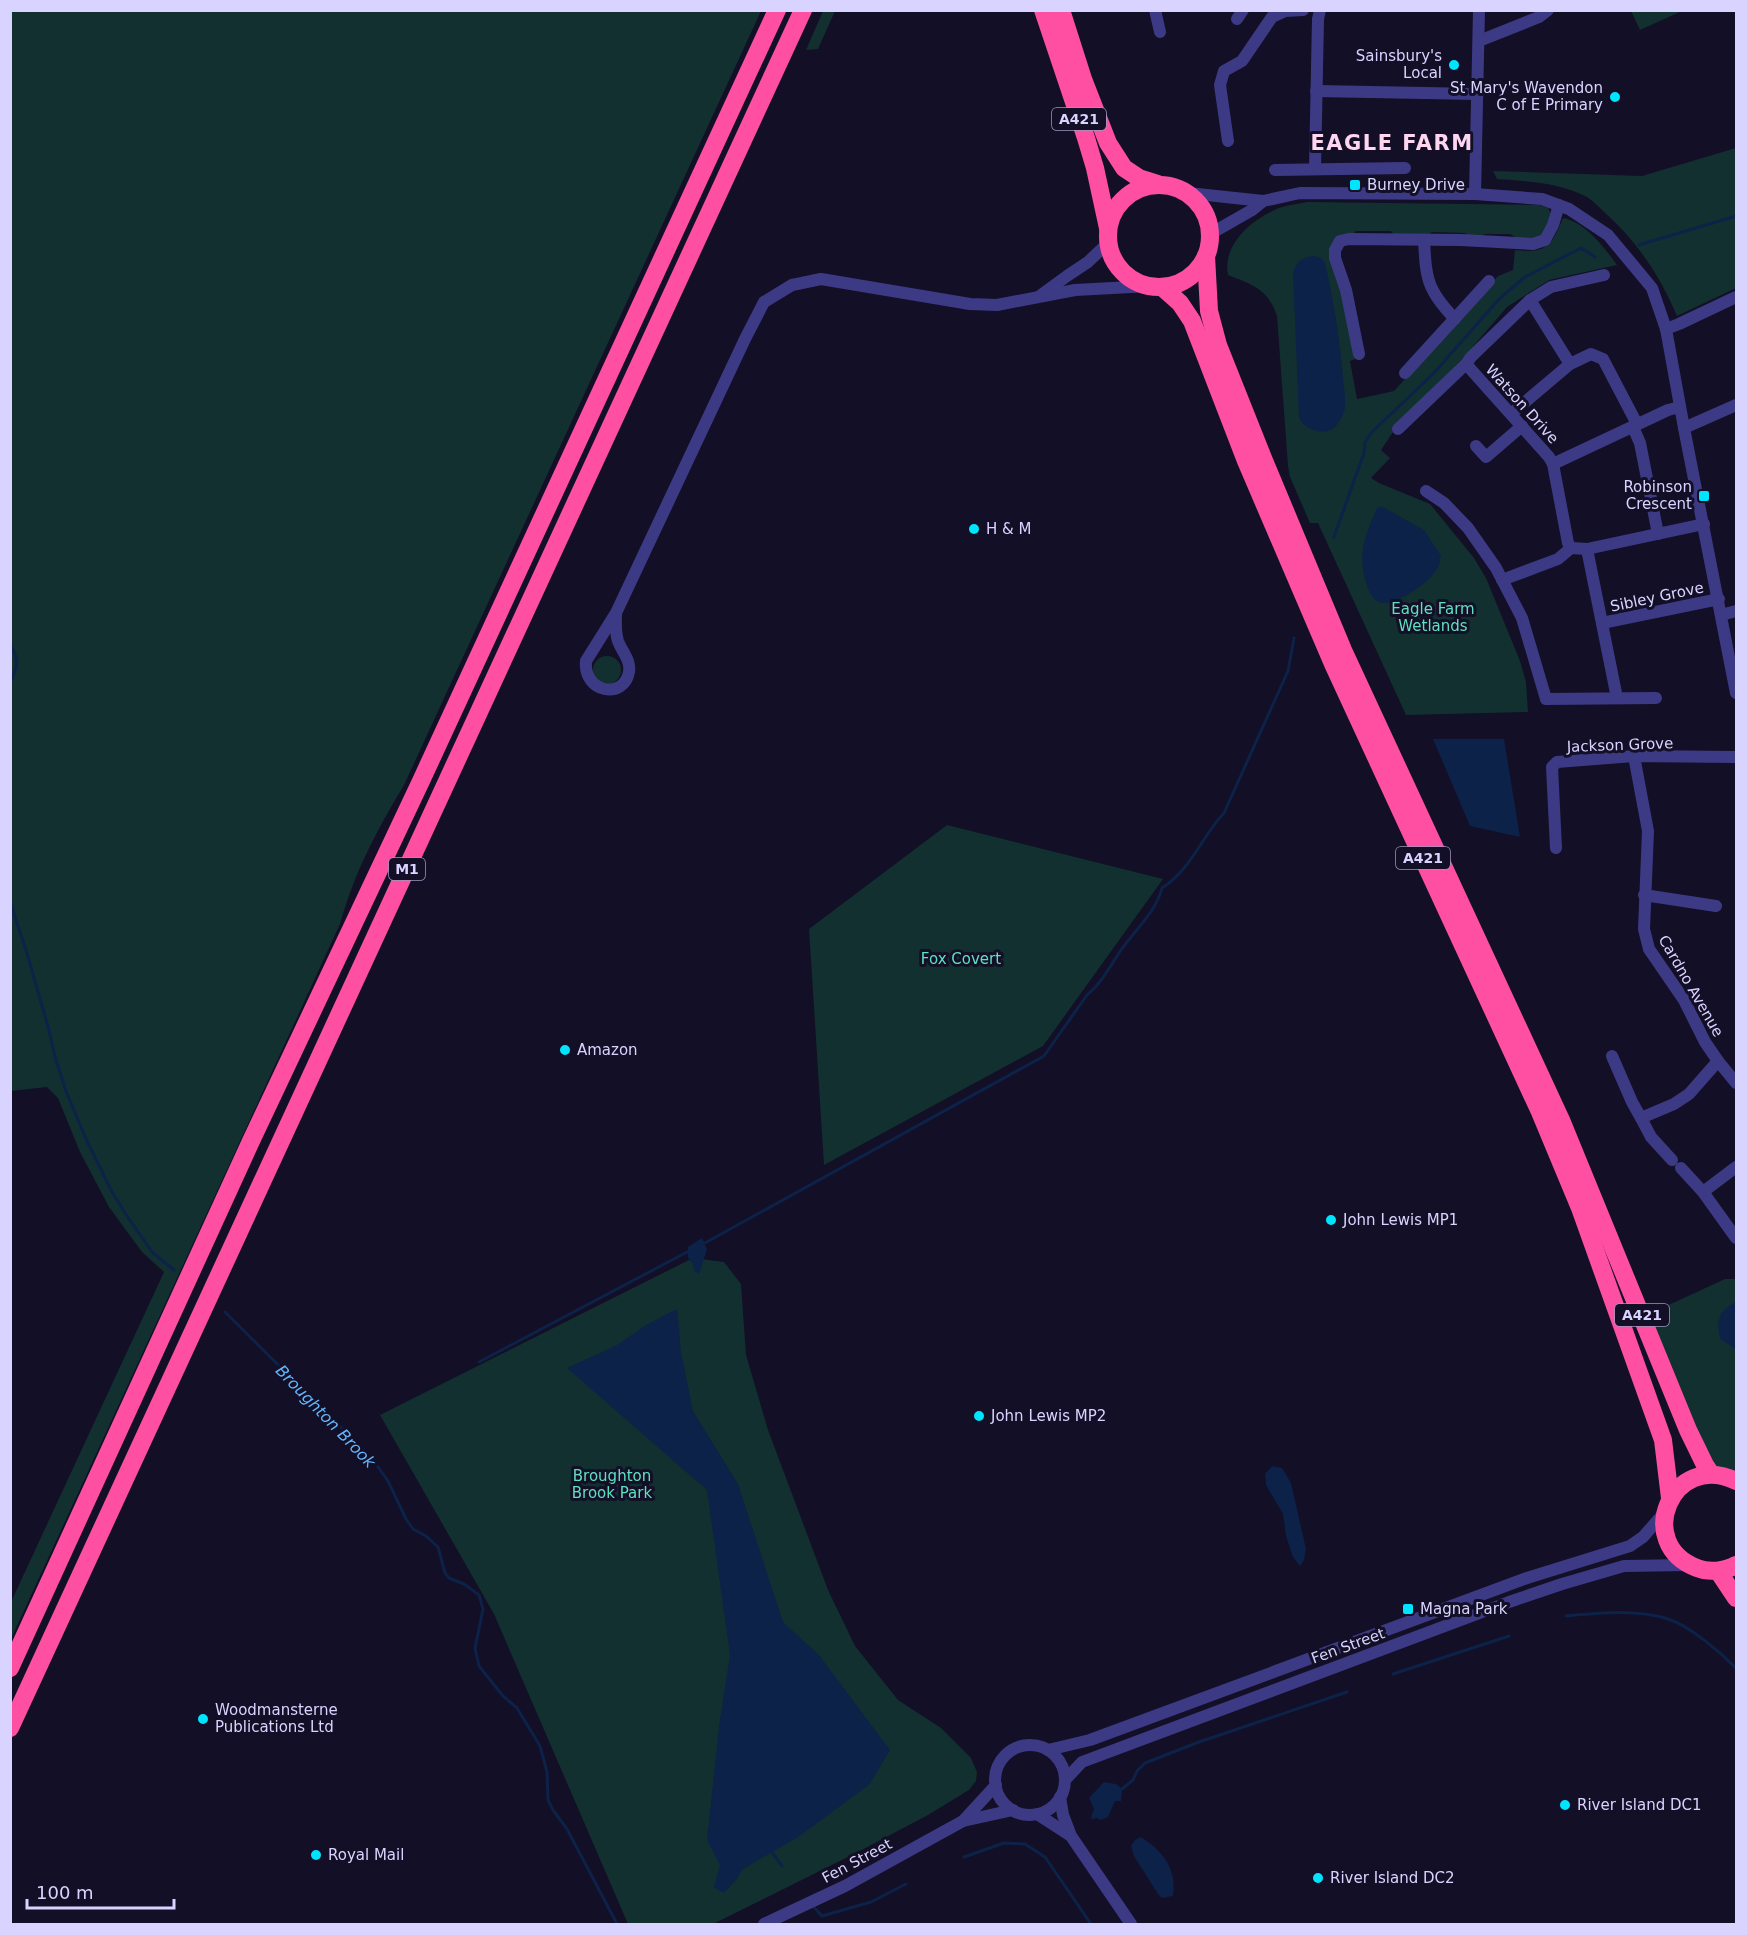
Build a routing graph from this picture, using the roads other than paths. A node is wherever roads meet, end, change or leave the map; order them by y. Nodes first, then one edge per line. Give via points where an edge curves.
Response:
1 (777, 10) edge
2 (803, 10) edge
3 (1043, 10) edge
4 (1061, 10) edge
5 (1155, 10) edge
6 (1303, 10) edge
7 (1320, 10) edge
8 (1479, 10) edge
9 (1548, 10) edge
10 (1160, 32) dead end
11 (1479, 41) junction
12 (1316, 92) junction
13 (1478, 93) junction
14 (1228, 141) dead end
15 (1314, 168) junction
16 (1405, 168) dead end
17 (1275, 170) dead end
18 (1158, 184) junction
19 (1188, 193) junction
20 (1475, 194) junction
21 (1263, 201) junction
22 (1559, 205) junction
23 (1210, 234) junction
24 (1109, 236) junction
25 (1424, 240) junction
26 (1206, 256) junction
27 (1604, 275) dead end
28 (1489, 281) dead end
29 (1156, 286) junction
30 (1040, 296) junction
31 (1737, 297) edge
32 (1530, 300) junction
33 (1455, 319) junction
34 (1666, 328) junction
35 (1359, 354) dead end
36 (1466, 364) junction
37 (1570, 364) junction
38 (1405, 373) dead end
39 (1680, 407) junction
40 (1735, 409) edge
41 (1511, 414) junction
42 (1522, 426) junction
43 (1635, 426) junction
44 (1398, 429) dead end
45 (1684, 429) junction
46 (1476, 446) dead end
47 (1552, 464) junction
48 (1426, 491) dead end
49 (1704, 524) junction
50 (1658, 534) junction
51 (1571, 548) junction
52 (1587, 549) junction
53 (1503, 580) junction
54 (1719, 599) junction
55 (1737, 611) edge
56 (616, 614) junction
57 (1721, 615) junction
58 (1602, 623) junction
59 (595, 649) junction
60 (623, 652) junction
61 (1737, 693) edge
62 (1617, 698) junction
63 (1656, 698) dead end
64 (1634, 756) junction
65 (1737, 757) edge
66 (1556, 848) dead end
67 (1644, 895) junction
68 (1716, 906) dead end
69 (1612, 1056) dead end
70 (1718, 1061) junction
71 (1737, 1083) edge
72 (1641, 1118) junction
73 (1737, 1167) edge
74 (1703, 1192) junction
75 (1737, 1238) edge
76 (1708, 1469) junction
77 (1737, 1480) edge
78 (1667, 1506) junction
79 (1737, 1564) edge
80 (1688, 1565) junction
81 (1721, 1575) junction
82 (1737, 1598) edge
83 (10, 1668) edge
84 (10, 1728) edge
85 (1048, 1750) junction
86 (1065, 1780) junction
87 (996, 1785) junction
88 (1060, 1797) junction
89 (1013, 1810) junction
90 (1037, 1814) junction
91 (963, 1821) junction
92 (1071, 1836) junction
93 (764, 1924) edge
94 (1131, 1924) edge

1 - 83 highway, M1
2 - 84 highway, M1
3 - 24 highway, A421 via 1095,168
4 - 18 highway, A421 via 1108,143 1124,168
5 - 10 street
6 - 14 street via 1272,17 1242,61 1224,71 1220,85
7 - 12 street
8 - 11 street
9 - 11 street
11 - 13 street
12 - 13 street
12 - 15 street
13 - 20 street
15 - 16 street
15 - 17 street
18 - 19 highway
18 - 24 highway via 1130,194 1119,205 1111,218
19 - 21 street
19 - 23 highway via 1200,204
20 - 21 street via 1300,193
20 - 22 street via 1542,199
21 - 23 street
22 - 25 street via 1545,240 1533,244
22 - 34 street via 1608,235 1627,256 1652,288
23 - 26 highway
24 - 29 highway via 1113,258 1122,271 1135,281
24 - 30 street via 1088,262
25 - 33 street via 1426,276 1438,302
25 - 35 street via 1340,241 1335,258
26 - 29 highway via 1188,278
26 - 76 highway, A421 via 1209,311 1218,345 1263,458 1343,650 1561,1120 1688,1430
27 - 32 street via 1551,287
28 - 33 street
29 - 30 street
29 - 78 highway, A421 via 1180,303 1192,321 1246,461 1334,664 1580,1208 1664,1440 1669,1480
30 - 56 street via 997,305 970,304 821,279 792,285 764,302
31 - 34 street
32 - 36 street
32 - 37 street
33 - 38 street
34 - 39 street
36 - 41 street, Watson Drive
36 - 44 street
37 - 41 street
37 - 43 street via 1591,354 1603,359
39 - 43 street
39 - 45 street
40 - 45 street
41 - 42 street, Watson Drive
42 - 46 street via 1486,457
42 - 47 street, Watson Drive
43 - 47 street
43 - 50 street
45 - 49 street
47 - 51 street
48 - 53 street via 1468,528
49 - 50 street
49 - 54 street
50 - 52 street
51 - 52 street
51 - 53 street via 1558,558
52 - 58 street
53 - 62 street via 1522,618 1546,699
54 - 57 street
54 - 58 street, Sibley Grove
55 - 57 street
56 - 59 street
56 - 60 street via 615,631
57 - 61 street
58 - 62 street
59 - 60 street via 611,646
59 - 60 street via 586,661 586,674 595,686 606,689 620,686 628,676 629,662
62 - 63 street
64 - 65 street, Jackson Grove
64 - 66 street, Jackson Grove via 1557,762 1552,767
64 - 67 street, Cardno Avenue via 1648,831
67 - 68 street
67 - 70 street, Cardno Avenue via 1644,929 1649,949 1684,1000
69 - 72 street
70 - 71 street, Cardno Avenue
70 - 72 street via 1689,1094
72 - 74 street via 1651,1137
73 - 74 street
74 - 75 street
76 - 77 highway
76 - 78 highway via 1681,1485
78 - 80 highway, A421 via 1664,1528 1668,1543
78 - 85 street, Fen Street via 1643,1538 1630,1546 1527,1578 1090,1740
79 - 81 highway
80 - 81 highway
80 - 86 street, Fen Street via 1624,1566 1509,1602 1082,1762
81 - 82 highway
85 - 86 street via 1058,1758
85 - 87 street via 1031,1745 1013,1749 1000,1762
86 - 88 street
87 - 89 street via 1005,1804
87 - 91 street, Fen Street
88 - 90 street
88 - 92 street
89 - 90 street
89 - 91 street, Fen Street
90 - 92 street
91 - 93 street, Fen Street via 845,1887
92 - 94 street

